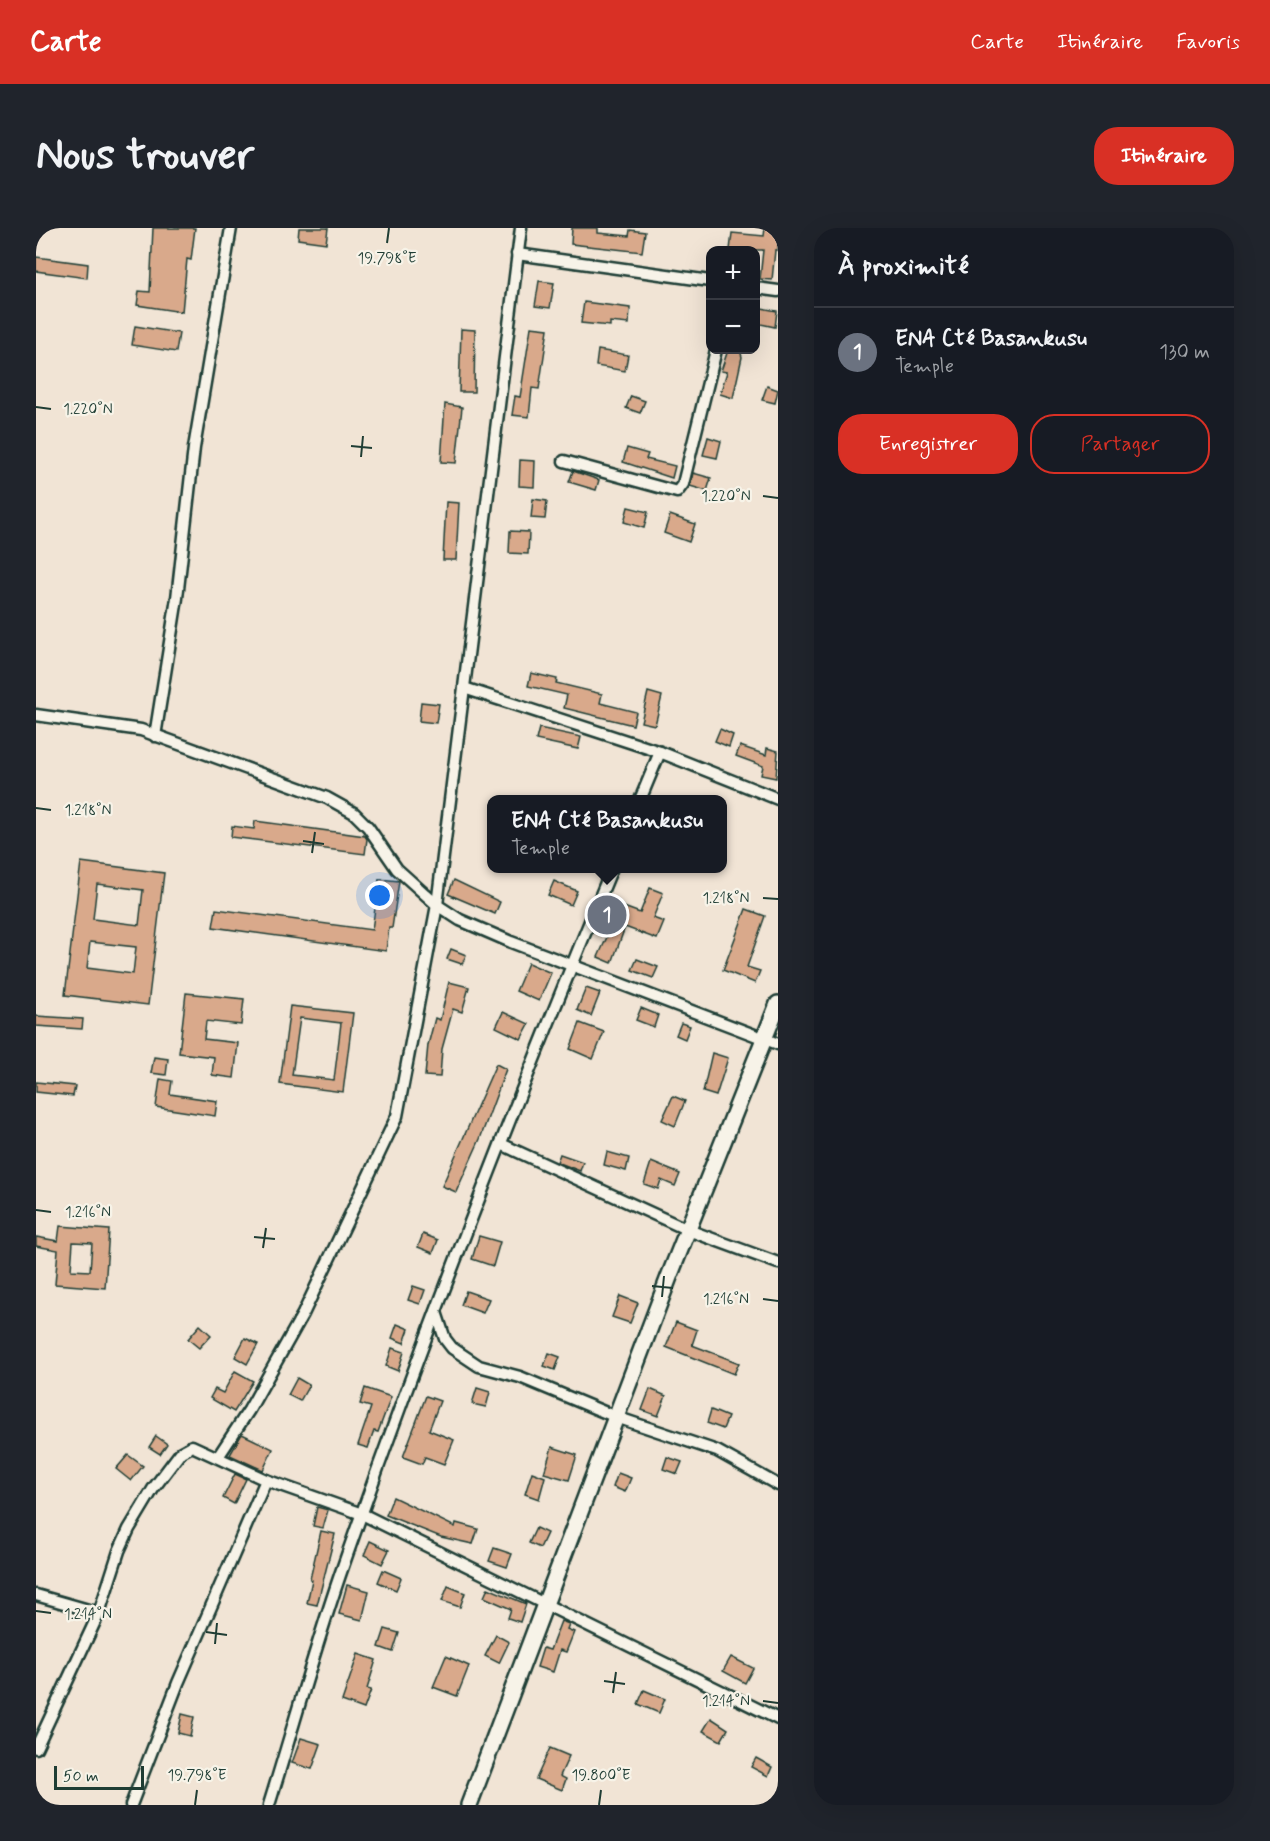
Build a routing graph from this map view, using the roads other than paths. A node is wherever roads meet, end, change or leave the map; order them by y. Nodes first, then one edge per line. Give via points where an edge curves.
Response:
1 (231, 228) edge
2 (521, 228) edge
3 (518, 254) junction
4 (706, 280) edge
5 (760, 289) edge
6 (778, 291) edge
7 (715, 354) edge
8 (564, 461) dead end
9 (464, 688) junction
10 (36, 715) edge
11 (155, 736) junction
12 (660, 752) junction
13 (642, 795) edge
14 (778, 799) edge
15 (610, 873) edge
16 (436, 905) junction
17 (572, 964) junction
18 (778, 1004) edge
19 (771, 1042) edge
20 (501, 1144) junction
21 (688, 1230) junction
22 (778, 1263) edge
23 (436, 1312) junction
24 (616, 1417) junction
25 (218, 1457) junction
26 (266, 1480) junction
27 (778, 1485) edge
28 (362, 1514) junction
29 (36, 1595) edge
30 (545, 1604) junction
31 (99, 1613) junction
32 (778, 1719) edge
33 (36, 1748) edge
34 (131, 1805) edge
35 (269, 1805) edge
36 (469, 1805) edge

1 - 11 street via 194,448 177,598
2 - 3 street
3 - 4 street
3 - 9 street
5 - 6 street
7 - 8 street via 683,484 677,492
9 - 12 street
9 - 16 street
10 - 11 street via 141,730
11 - 16 street via 341,805 368,827 396,869
12 - 13 street
12 - 14 street
15 - 17 street
16 - 17 street via 460,920
16 - 25 street via 397,1116 303,1314
17 - 19 street
17 - 20 street
18 - 19 street
19 - 21 street
20 - 21 street
20 - 23 street
21 - 22 street
21 - 24 street
23 - 24 street via 445,1339 464,1358
23 - 28 street
24 - 27 street via 717,1451
24 - 30 street
25 - 26 street
25 - 31 street via 192,1446 181,1452 153,1488 119,1551
26 - 28 street
26 - 34 street via 178,1683
28 - 30 street
28 - 35 street
29 - 31 street
30 - 32 street
30 - 36 street
31 - 33 street

